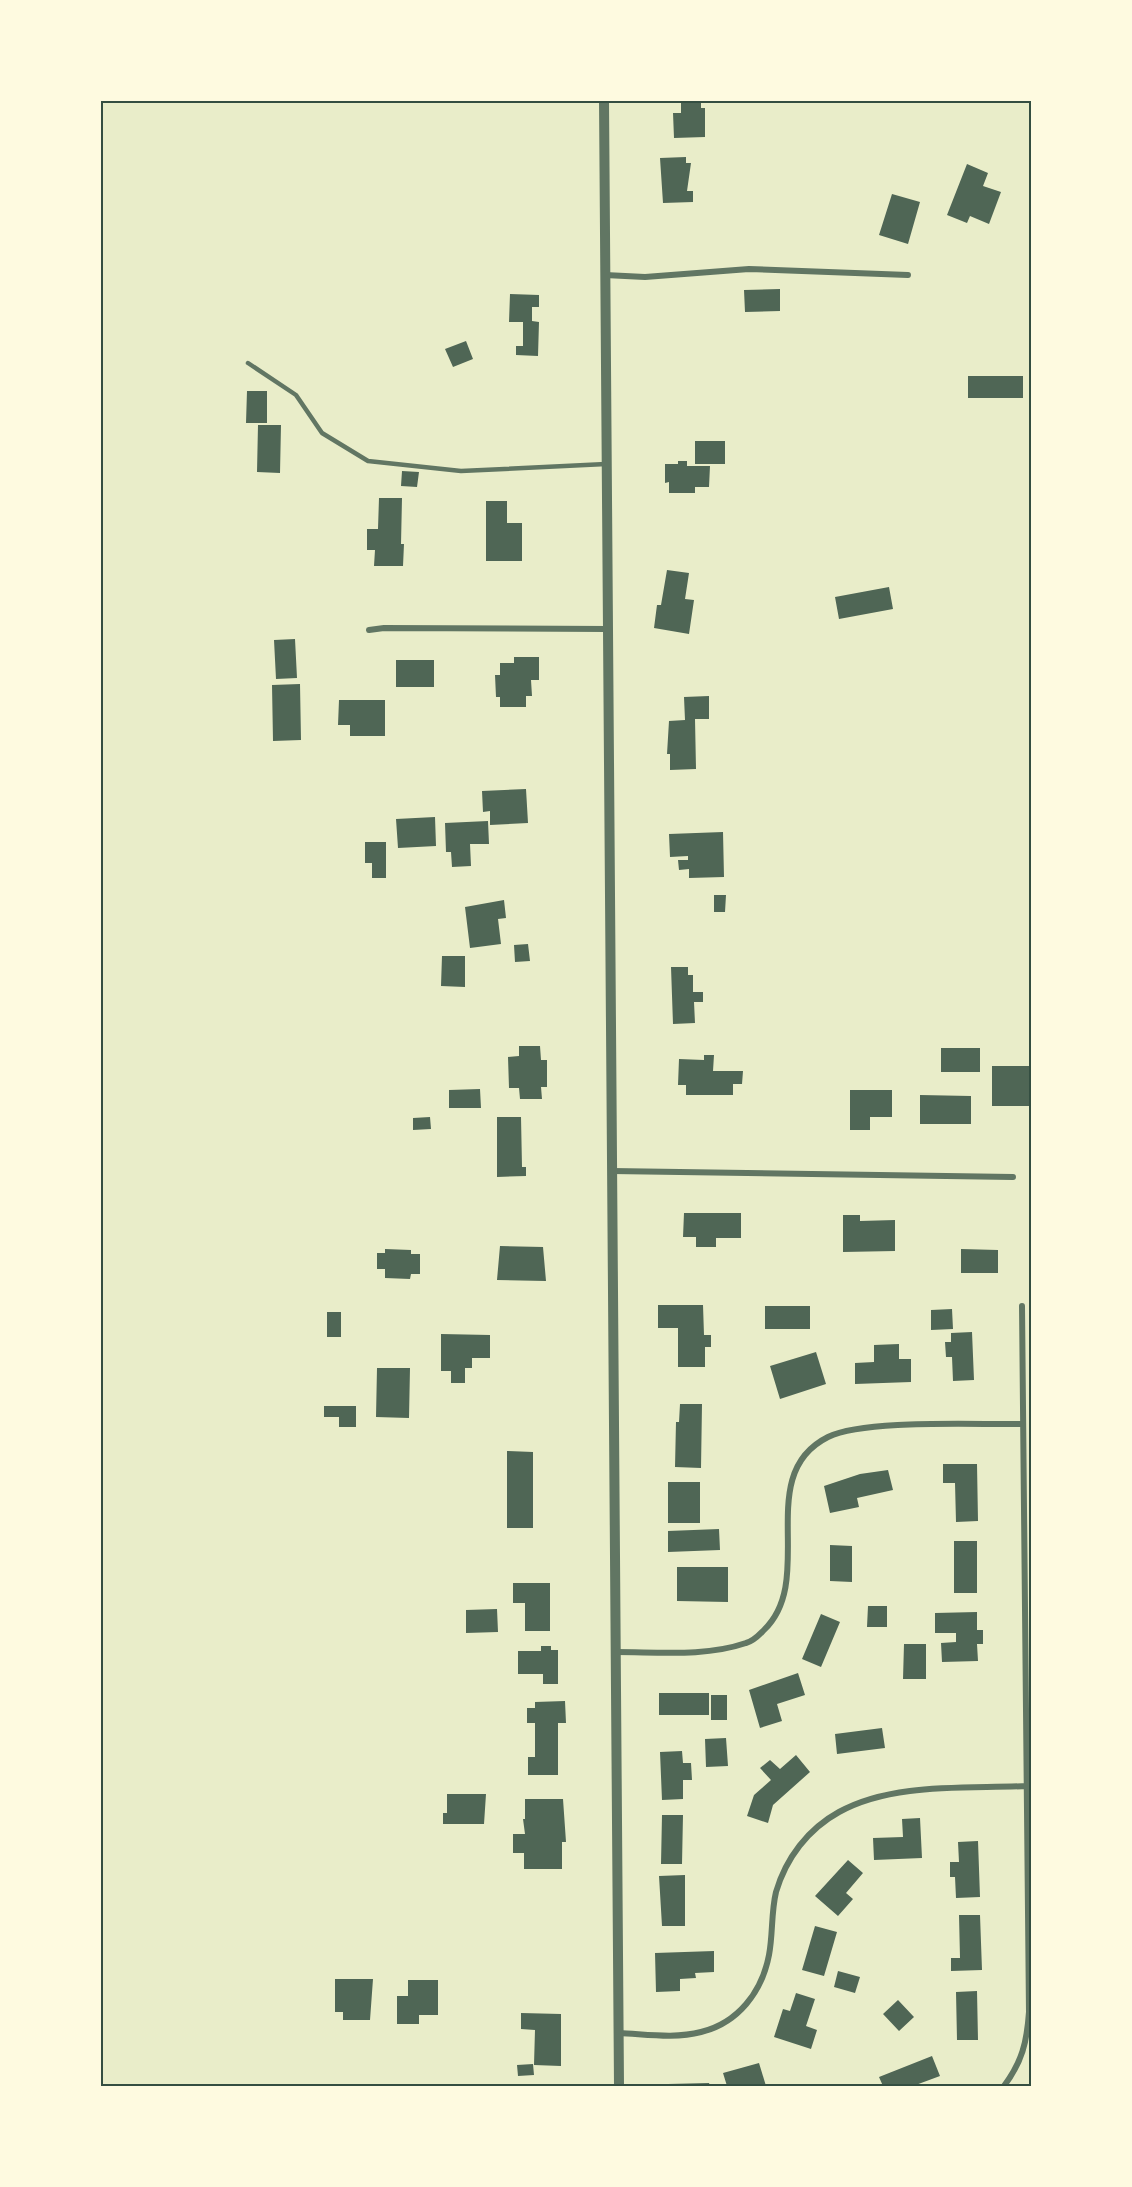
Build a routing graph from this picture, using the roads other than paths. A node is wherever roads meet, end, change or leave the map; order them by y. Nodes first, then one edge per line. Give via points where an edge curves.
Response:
1 (604, 100) edge
2 (605, 275) junction
3 (908, 275) dead end
4 (248, 363) dead end
5 (606, 464) junction
6 (607, 629) junction
7 (369, 630) dead end
8 (612, 1171) junction
9 (1013, 1177) dead end
10 (1022, 1306) dead end
11 (1022, 1424) junction
12 (616, 1652) junction
13 (1027, 1786) junction
14 (619, 2033) junction
15 (619, 2086) edge
16 (1004, 2086) edge

1 - 2 street
2 - 3 street via 645,277 749,268
2 - 5 street
4 - 5 lane via 296,394 322,433 368,461 461,471
5 - 6 street
6 - 7 street
6 - 8 street
8 - 9 street
8 - 12 street
10 - 11 street
11 - 12 street via 881,1427 827,1437 807,1453 791,1484 788,1578 769,1625 748,1643 707,1652
11 - 13 street
12 - 14 street
13 - 14 street via 880,1794 836,1813 800,1844 788,1862 772,1911 770,1954 762,1982 743,2008 732,2019 701,2032
13 - 16 street via 1027,2032 1025,2050
14 - 15 street

